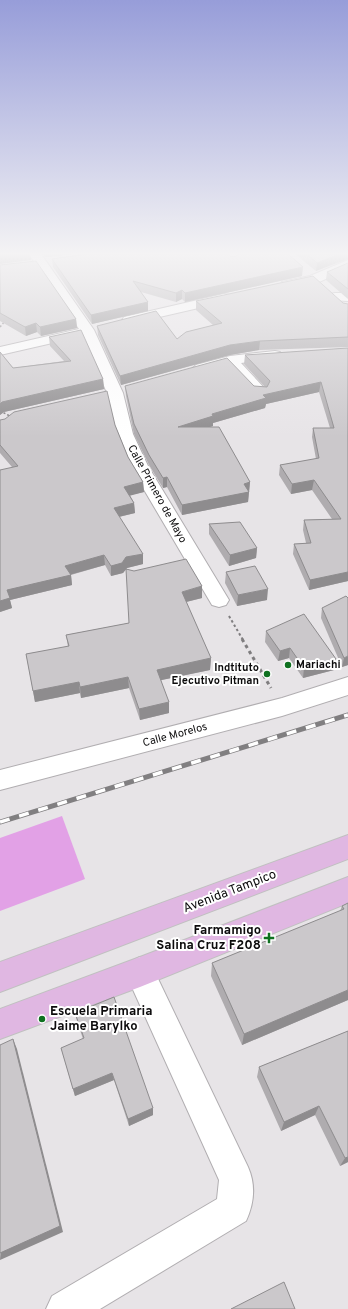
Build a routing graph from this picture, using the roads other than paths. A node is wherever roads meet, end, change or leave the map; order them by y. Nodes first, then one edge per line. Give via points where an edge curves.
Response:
1 (84, 315) edge
2 (152, 315) edge
3 (118, 323) edge
4 (95, 328) junction
5 (0, 350) edge
6 (289, 355) edge
7 (230, 360) junction
8 (188, 372) edge
9 (260, 392) edge
10 (219, 600) road end
11 (348, 686) edge
12 (0, 780) edge
13 (348, 847) edge
14 (348, 890) edge
15 (140, 972) junction
16 (0, 977) edge
17 (0, 1024) edge
18 (65, 1309) edge

1 - 4 street, Calle Primero de Mayo
2 - 3 street
4 - 5 street via 32,345
4 - 10 street, Calle Primero de Mayo via 125,434 139,466 187,561
6 - 7 street
7 - 8 street
7 - 9 street
11 - 12 street, Calle Morelos via 282,707
13 - 16 main road, Avenida Tampico
14 - 15 main road
15 - 17 main road
15 - 18 street via 236,1179 234,1209

